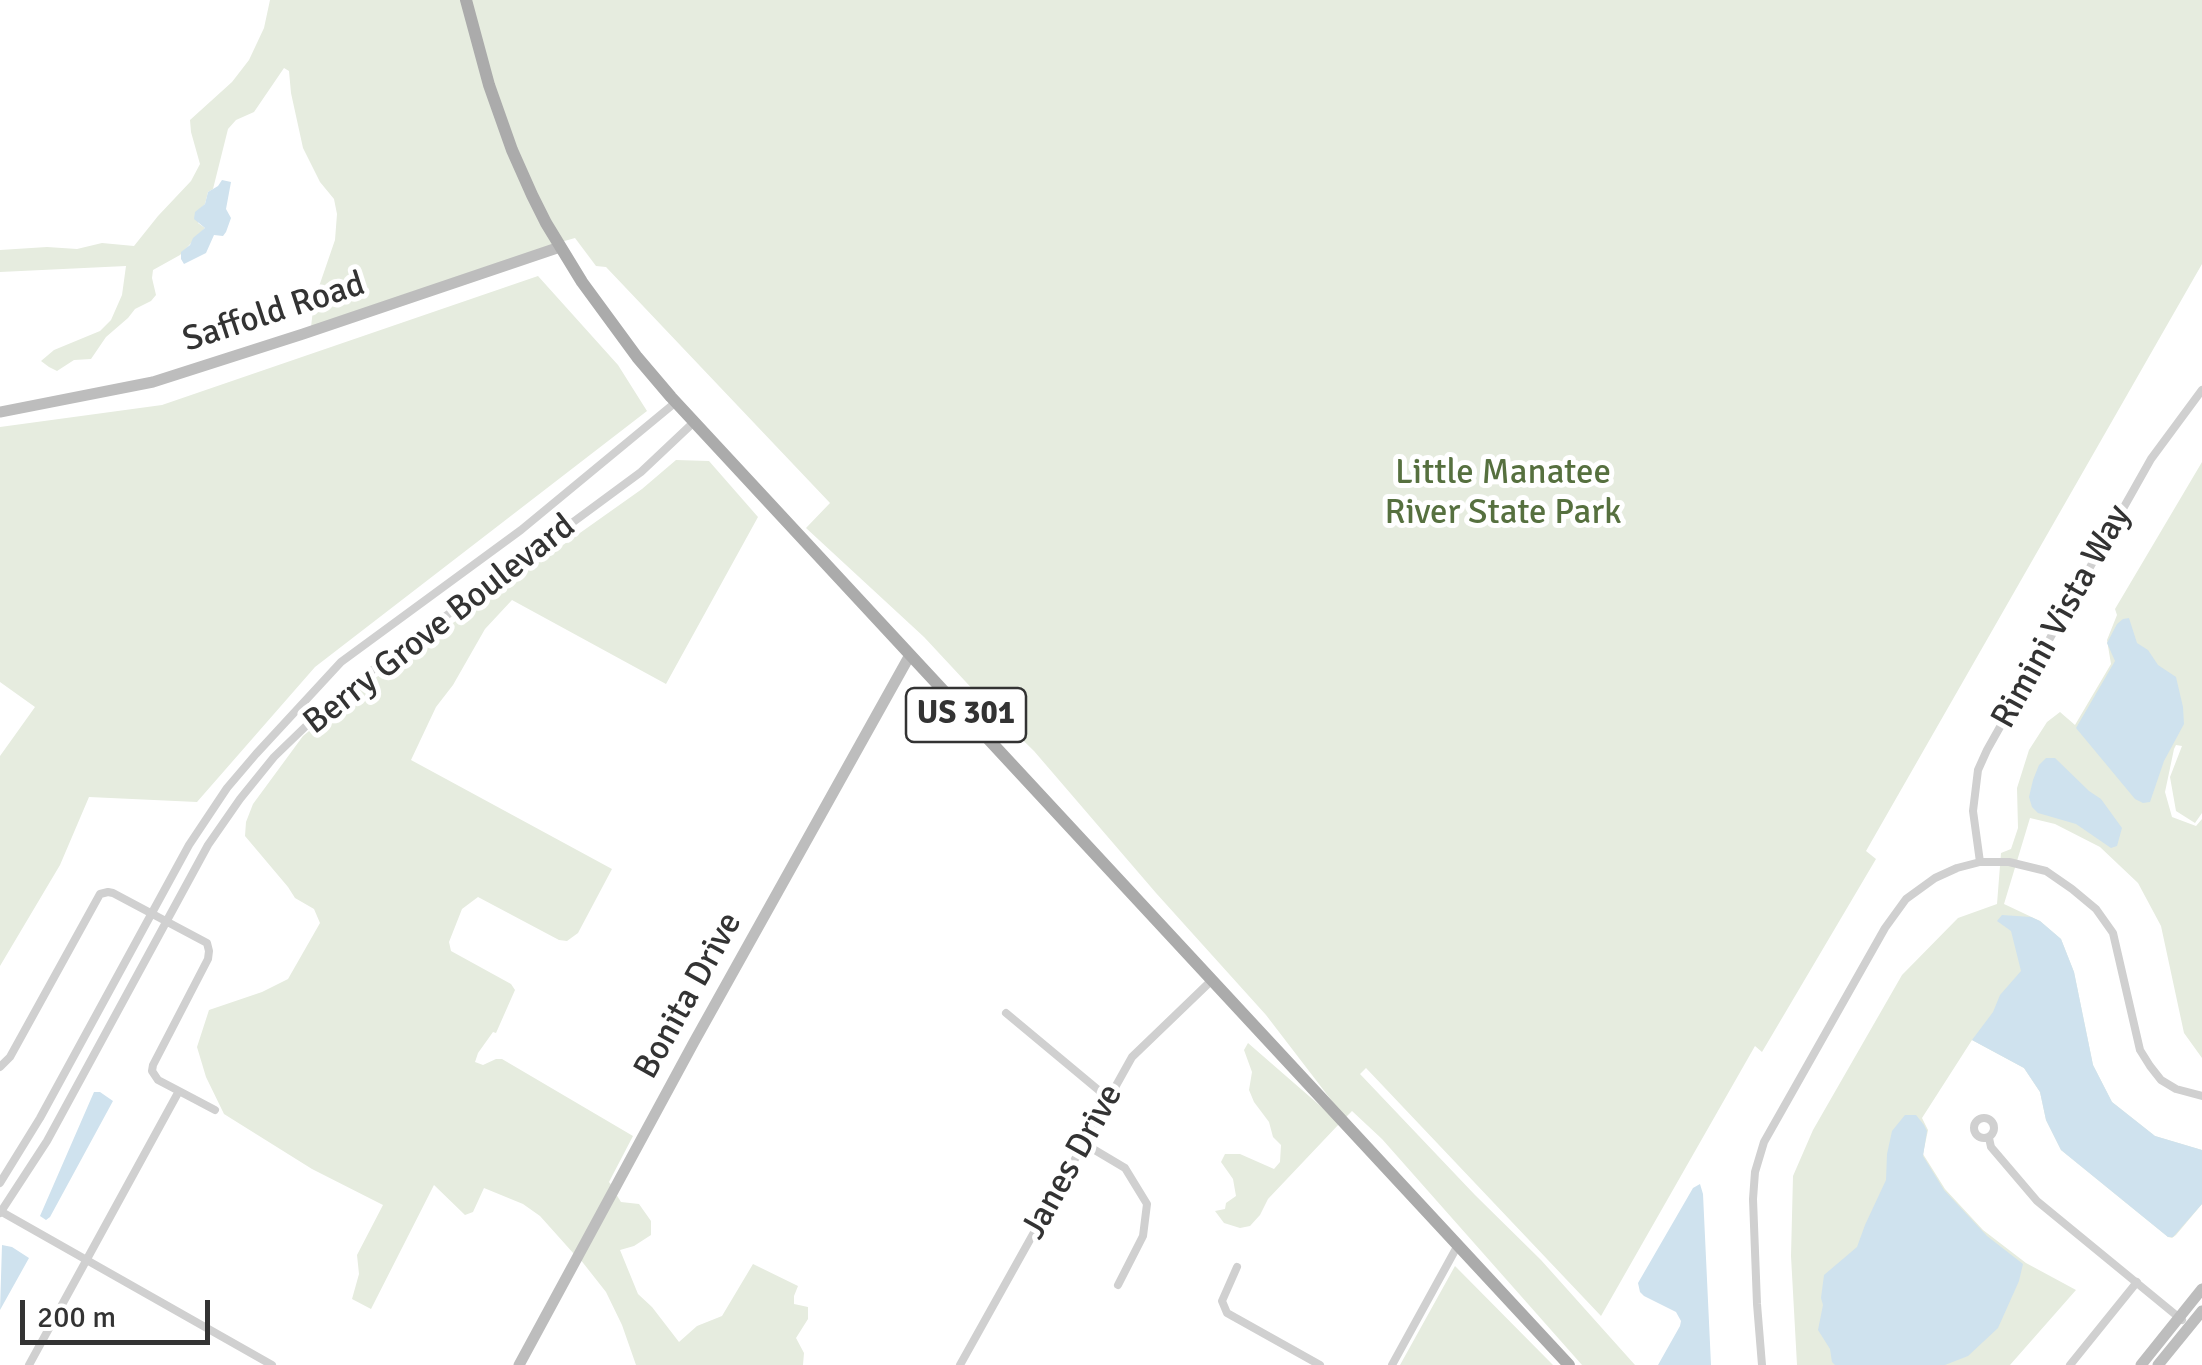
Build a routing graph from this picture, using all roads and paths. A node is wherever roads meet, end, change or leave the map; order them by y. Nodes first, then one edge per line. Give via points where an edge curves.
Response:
1 (466, 0) edge
2 (560, 248) junction
3 (2202, 390) edge
4 (676, 402) junction
5 (0, 412) edge
6 (694, 422) junction
7 (910, 654) junction
8 (1980, 862) junction
9 (151, 913) junction
10 (166, 921) junction
11 (1212, 980) junction
12 (1006, 1013) dead end
13 (0, 1066) edge
14 (179, 1091) junction
15 (2202, 1096) edge
16 (1108, 1098) junction
17 (215, 1110) dead end
18 (1990, 1138) dead end
19 (1083, 1143) junction
20 (0, 1183) edge
21 (0, 1212) edge
22 (1458, 1245) junction
23 (88, 1260) junction
24 (1237, 1267) dead end
25 (2137, 1282) junction
26 (1118, 1285) dead end
27 (2202, 1289) edge
28 (2202, 1311) edge
29 (2184, 1321) junction
30 (30, 1365) edge
31 (272, 1365) edge
32 (519, 1365) edge
33 (960, 1365) edge
34 (1320, 1365) edge
35 (1392, 1365) edge
36 (1569, 1365) edge
37 (1762, 1365) edge
38 (2070, 1365) edge
39 (2140, 1365) edge
40 (2158, 1365) edge

1 - 2 main road, US 301 via 501,121
2 - 4 main road, US 301
2 - 5 street, Saffold Road via 152,382
3 - 8 street, Rimini Vista Way via 2151,459 1987,750 1973,811
4 - 6 main road, US 301
4 - 9 street, Berry Grove Boulevard via 521,530 342,662 227,788
6 - 7 main road, US 301
6 - 10 street, Berry Grove Boulevard via 641,472 304,726 240,799
7 - 11 main road, US 301
7 - 32 street, Bonita Drive
8 - 15 street via 2046,871 2096,909 2112,933 2140,1050 2160,1080
8 - 37 street via 1935,878 1893,915 1764,1142 1753,1199
9 - 10 street
9 - 13 street via 100,894
9 - 20 street, Berry Grove Boulevard
10 - 14 street via 210,951 152,1071
10 - 21 street, Berry Grove Boulevard via 48,1141
11 - 16 street, Janes Drive via 1138,1049
11 - 22 main road, US 301
12 - 16 street
14 - 17 street
14 - 23 street
16 - 19 street, Janes Drive
18 - 25 street via 2037,1200
19 - 26 street via 1125,1168 1146,1204 1143,1236
19 - 33 street, Janes Drive
21 - 23 street
22 - 35 street
22 - 36 main road, US 301
23 - 30 street
23 - 31 street
24 - 34 street via 1222,1301 1227,1313
25 - 29 street
25 - 38 street
27 - 29 street
28 - 29 street
29 - 39 street
29 - 40 street

